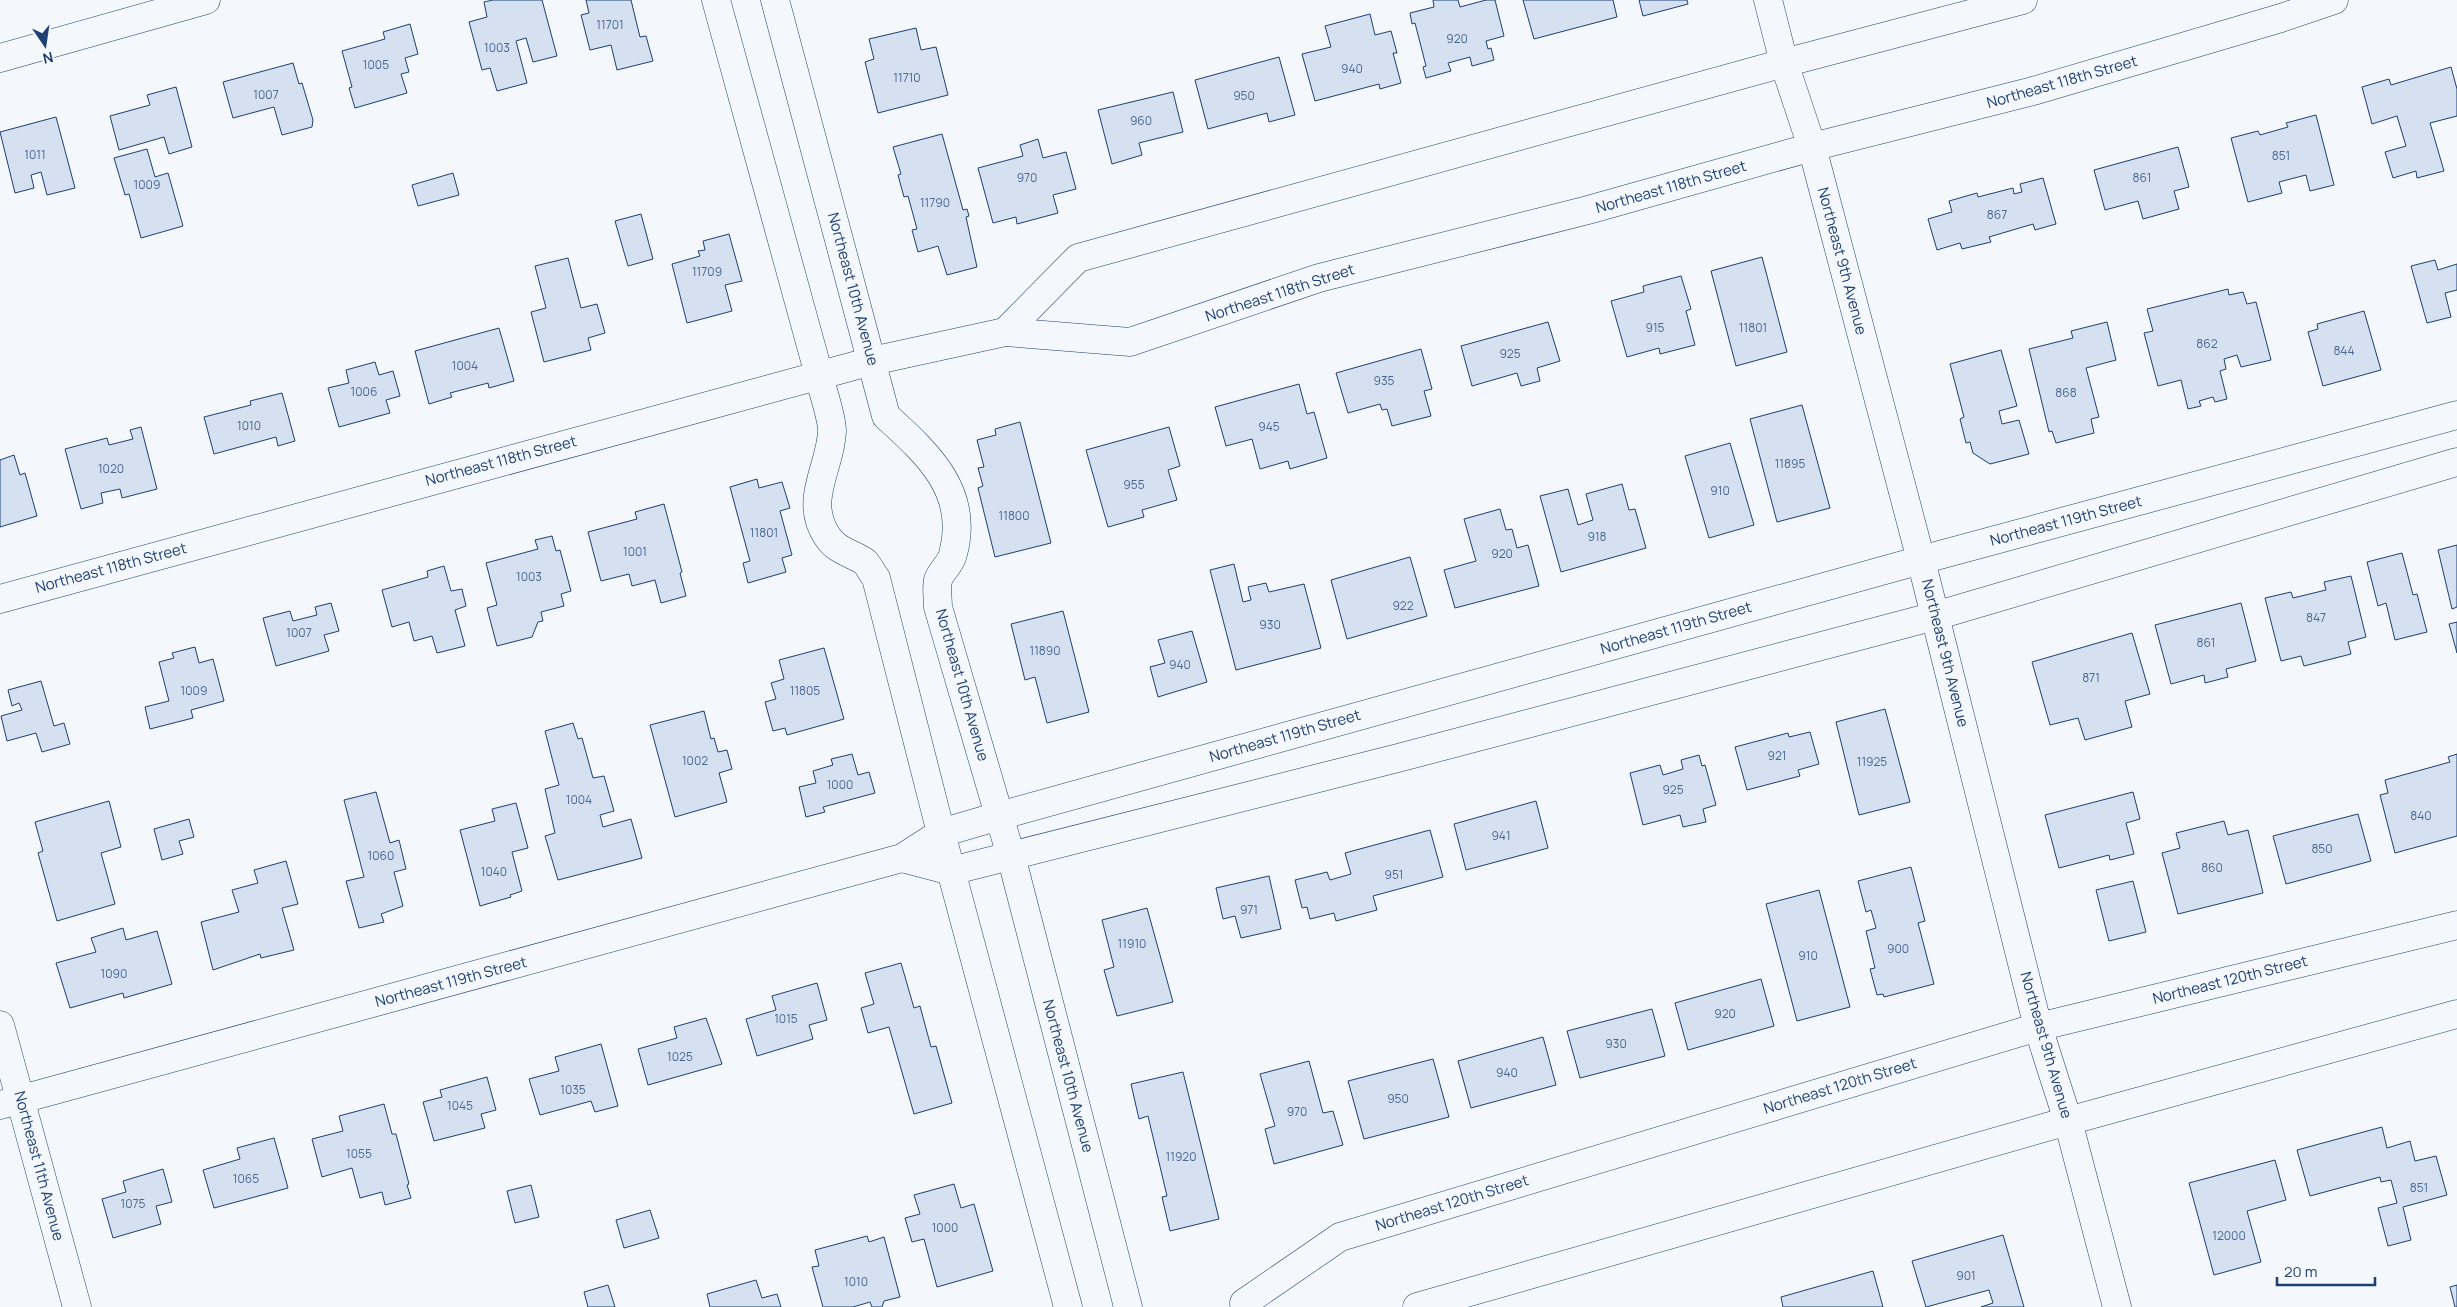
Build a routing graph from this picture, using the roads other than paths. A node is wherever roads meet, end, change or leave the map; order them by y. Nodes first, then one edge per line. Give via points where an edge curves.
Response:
1 (206, 0) edge
2 (716, 0) edge
3 (775, 0) edge
4 (1768, 0) edge
5 (2023, 0) edge
6 (2334, 0) edge
7 (0, 58) edge
8 (1784, 63) junction
9 (1812, 147) junction
10 (1004, 332) junction
11 (872, 361) junction
12 (819, 374) junction
13 (2457, 415) edge
14 (2457, 462) edge
15 (1921, 560) junction
16 (0, 599) edge
17 (1935, 616) junction
18 (999, 816) junction
19 (941, 833) junction
20 (1011, 856) junction
21 (902, 858) junction
22 (952, 871) junction
23 (2457, 925) edge
24 (2457, 1014) edge
25 (0, 1025) edge
26 (2038, 1026) junction
27 (11, 1102) edge
28 (2068, 1121) junction
29 (1235, 1305) edge
30 (76, 1307) edge
31 (1068, 1307) edge
32 (1128, 1307) edge
33 (1277, 1307) edge
34 (1417, 1307) edge
35 (2117, 1307) edge

1 - 7 street
2 - 12 street
3 - 11 street, Northeast 10th Avenue
4 - 8 street, Northeast 9th Avenue
5 - 8 street
6 - 9 street, Northeast 118th Street via 2033,91
8 - 9 street, Northeast 9th Avenue
8 - 10 street via 1078,258
9 - 10 street, Northeast 118th Street via 1588,210 1320,278 1130,342
9 - 15 street, Northeast 9th Avenue
10 - 11 street, Northeast 118th Street
11 - 12 street, Northeast 118th Street
11 - 18 street, Northeast 10th Avenue via 886,416 924,451 950,491 958,511 953,557 938,580 938,607
12 - 16 street, Northeast 118th Street
12 - 19 street via 832,431 819,483 817,503 821,523 827,537 840,550 866,563 876,578
13 - 15 street, Northeast 119th Street
14 - 17 street, Northeast 119th Street
15 - 17 street, Northeast 9th Avenue
15 - 18 street, Northeast 119th Street
17 - 20 street, Northeast 119th Street
17 - 26 street, Northeast 9th Avenue
18 - 19 street, Northeast 119th Street
18 - 20 street, Northeast 10th Avenue
19 - 21 street, Northeast 119th Street
19 - 22 street
20 - 22 street, Northeast 119th Street
20 - 32 street, Northeast 10th Avenue
21 - 22 street, Northeast 119th Street
21 - 27 street, Northeast 119th Street
22 - 31 street
23 - 26 street, Northeast 120th Street
24 - 28 street
25 - 27 street, Northeast 11th Avenue
26 - 28 street, Northeast 9th Avenue
26 - 29 street, Northeast 120th Street via 1340,1237
27 - 30 street, Northeast 11th Avenue
28 - 34 street
28 - 35 street, Northeast 9th Avenue
29 - 33 street, Northeast 120th Street

